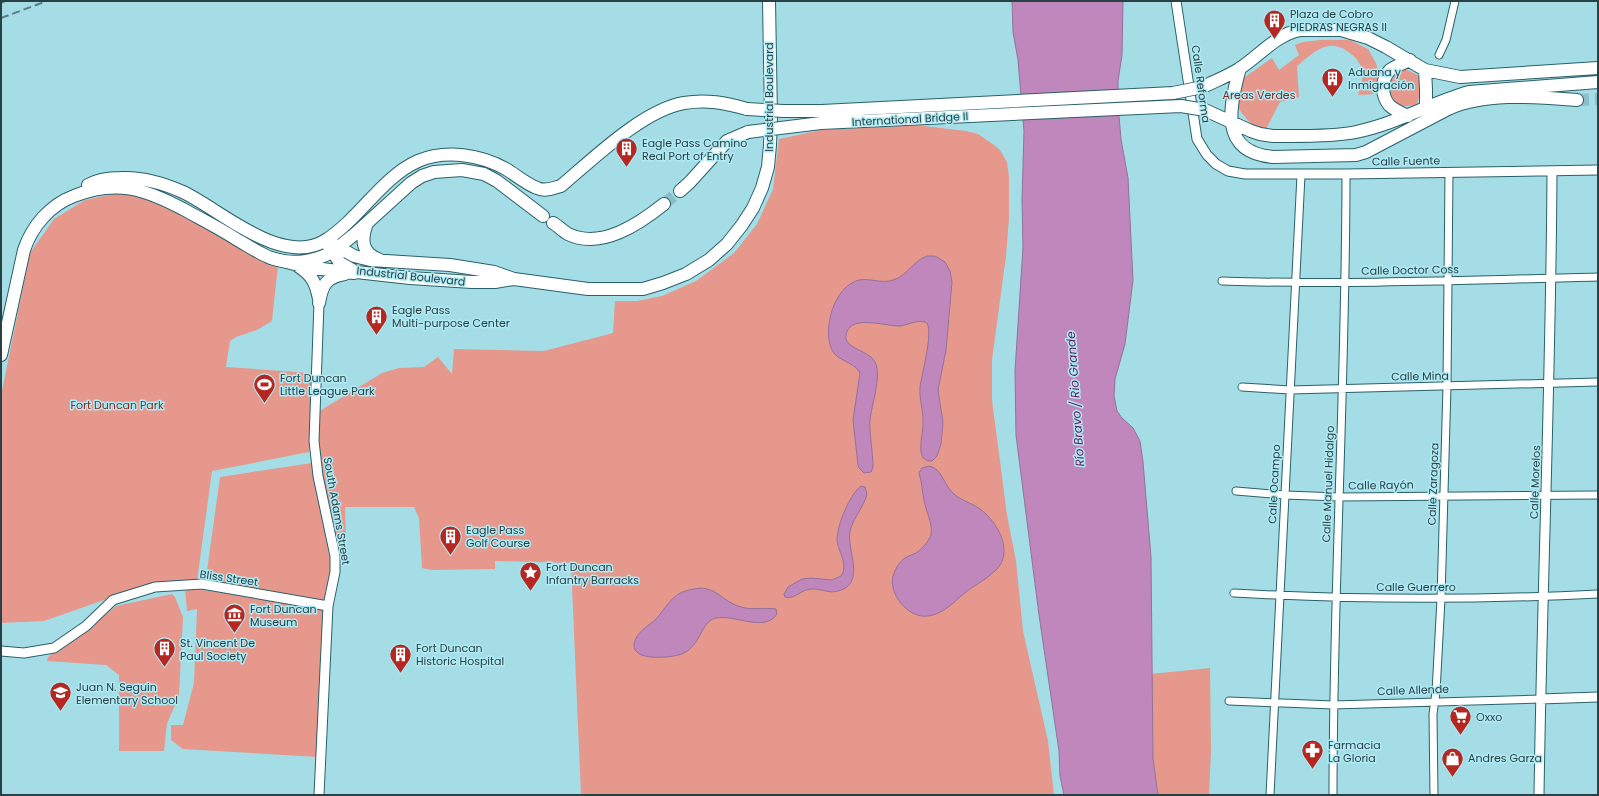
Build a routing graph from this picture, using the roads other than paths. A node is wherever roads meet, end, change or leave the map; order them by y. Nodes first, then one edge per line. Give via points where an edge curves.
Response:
1 (769, 1) edge
2 (1176, 1) edge
3 (1455, 1) edge
4 (1439, 55) dead end
5 (1410, 60) junction
6 (1240, 68) junction
7 (1598, 68) edge
8 (1425, 70) junction
9 (1598, 82) edge
10 (1577, 100) tunnel mouth
11 (1426, 109) junction
12 (1408, 116) junction
13 (1232, 121) junction
14 (478, 158) junction
15 (1216, 164) joint
16 (1552, 170) junction
17 (1598, 170) edge
18 (475, 171) junction
19 (1449, 173) junction
20 (1346, 174) junction
21 (1300, 175) junction
22 (680, 191) tunnel mouth
23 (71, 197) junction
24 (664, 204) tunnel mouth
25 (367, 223) junction
26 (326, 240) junction
27 (336, 249) junction
28 (271, 258) junction
29 (382, 262) junction
30 (296, 265) junction
31 (349, 273) junction
32 (362, 274) junction
33 (1598, 277) edge
34 (1551, 278) junction
35 (514, 279) junction
36 (1222, 281) dead end
37 (1448, 281) junction
38 (1295, 283) junction
39 (1346, 283) junction
40 (319, 303) junction
41 (1, 355) edge
42 (1598, 382) edge
43 (1549, 384) junction
44 (1447, 386) junction
45 (1242, 387) dead end
46 (1342, 388) junction
47 (1290, 390) junction
48 (1236, 491) dead end
49 (1285, 495) junction
50 (1598, 495) edge
51 (1443, 496) junction
52 (1546, 496) junction
53 (1339, 497) junction
54 (1234, 593) dead end
55 (1598, 594) edge
56 (1280, 596) junction
57 (1543, 596) junction
58 (1335, 598) junction
59 (1441, 599) junction
60 (328, 606) junction
61 (1, 651) edge
62 (1598, 697) edge
63 (1540, 699) junction
64 (1229, 701) dead end
65 (1434, 701) junction
66 (1275, 703) junction
67 (1333, 705) junction
68 (319, 795) edge
69 (1270, 795) edge
70 (1333, 795) edge
71 (1434, 795) edge
72 (1539, 795) edge

1 - 35 main road, Industrial Boulevard via 771,118 768,167 753,208 727,244 709,260 686,274 643,289 588,289
2 - 15 street, Calle Reforma via 1195,132 1207,155
3 - 4 street via 1446,40
5 - 6 main road, International Bridge II via 1368,38 1341,30 1300,30 1275,42
5 - 8 main road
5 - 12 main road via 1391,70 1385,76 1384,83 1384,94 1389,104
6 - 13 main road via 1231,106
6 - 14 main road, International Bridge II, bridge via 1203,87 1173,92 822,111 747,109 726,103 704,101 684,103 665,108 648,117 627,131 561,186 548,190 538,189 490,160
7 - 8 main road via 1460,77
8 - 11 main road
9 - 11 main road via 1469,92
10 - 13 main road via 1474,100 1460,104 1377,148 1356,155 1261,156 1240,144
11 - 12 main road
12 - 13 main road, International Bridge II via 1355,133 1288,136 1260,134
13 - 22 main road, International Bridge II, bridge via 1205,110 1181,106 821,123 748,132 727,141
14 - 18 main road
14 - 26 main road, International Bridge II via 451,155 434,157 406,168 390,180 344,227
15 - 21 street, Calle Fuente via 1228,171 1245,174
16 - 17 street, Calle Fuente
16 - 19 street, Calle Fuente
16 - 34 street, Calle Morelos
18 - 24 main road via 497,181 568,234 582,238 599,238 615,234 634,226
18 - 25 main road via 447,170 422,176
19 - 20 street, Calle Fuente
19 - 37 street, Calle Zaragoza
20 - 21 street, Calle Fuente
20 - 39 street, Calle Manuel Hidalgo
21 - 38 street, Calle Ocampo
23 - 26 main road, International Bridge II via 80,188 102,180 144,180 170,186 275,244 297,248 320,244
23 - 28 main road via 98,188 122,187 143,191 198,217
23 - 41 main road via 62,201 40,221 28,238
25 - 27 main road
25 - 29 main road via 364,246 373,258
26 - 27 main road, Industrial Boulevard
27 - 28 main road via 314,260 299,262
27 - 29 main road, Industrial Boulevard
27 - 32 main road, Industrial Boulevard via 337,259 344,266
28 - 30 main road
29 - 35 main road, Industrial Boulevard via 450,265 494,272
30 - 31 main road
30 - 40 main road via 313,278
31 - 32 main road
31 - 40 main road via 328,280 321,290
32 - 35 main road, Industrial Boulevard via 472,282
33 - 34 street, Calle Doctor Coss
34 - 37 street, Calle Doctor Coss
34 - 43 street, Calle Morelos
36 - 38 street, Calle Doctor Coss
37 - 39 street, Calle Doctor Coss
37 - 44 street, Calle Zaragoza
38 - 39 street, Calle Doctor Coss
38 - 47 street, Calle Ocampo
39 - 46 street, Calle Manuel Hidalgo
40 - 60 street, South Adams Street via 314,441 318,476 335,556 335,572
42 - 43 street, Calle Mina
43 - 44 street, Calle Mina
43 - 52 street, Calle Morelos
44 - 46 street, Calle Mina
44 - 51 street, Calle Zaragoza
45 - 47 street, Calle Mina
46 - 47 street, Calle Mina
46 - 53 street, Calle Manuel Hidalgo
47 - 49 street, Calle Ocampo
48 - 49 street, Calle Rayón
49 - 53 street, Calle Rayón
49 - 56 street, Calle Ocampo
50 - 52 street, Calle Rayón
51 - 52 street, Calle Rayón
51 - 53 street, Calle Rayón
51 - 59 street, Calle Zaragoza
52 - 57 street, Calle Morelos
53 - 58 street, Calle Manuel Hidalgo
54 - 56 street, Calle Guerrero
55 - 57 street, Calle Guerrero
56 - 58 street, Calle Guerrero
56 - 66 street, Calle Ocampo
57 - 59 street, Calle Guerrero
57 - 63 street, Calle Morelos
58 - 59 street, Calle Guerrero
58 - 67 street, Calle Manuel Hidalgo
59 - 65 street, Calle Zaragoza
60 - 61 street, Bliss Street via 202,584 155,587 113,600 86,626 54,648 24,653
60 - 68 street, South Adams Street
62 - 63 street, Calle Allende
63 - 65 street, Calle Allende
63 - 72 street, Calle Morelos
64 - 66 street, Calle Allende
65 - 67 street, Calle Allende
65 - 71 street, Calle Zaragoza
66 - 67 street, Calle Allende
66 - 69 street, Calle Ocampo
67 - 70 street, Calle Manuel Hidalgo

